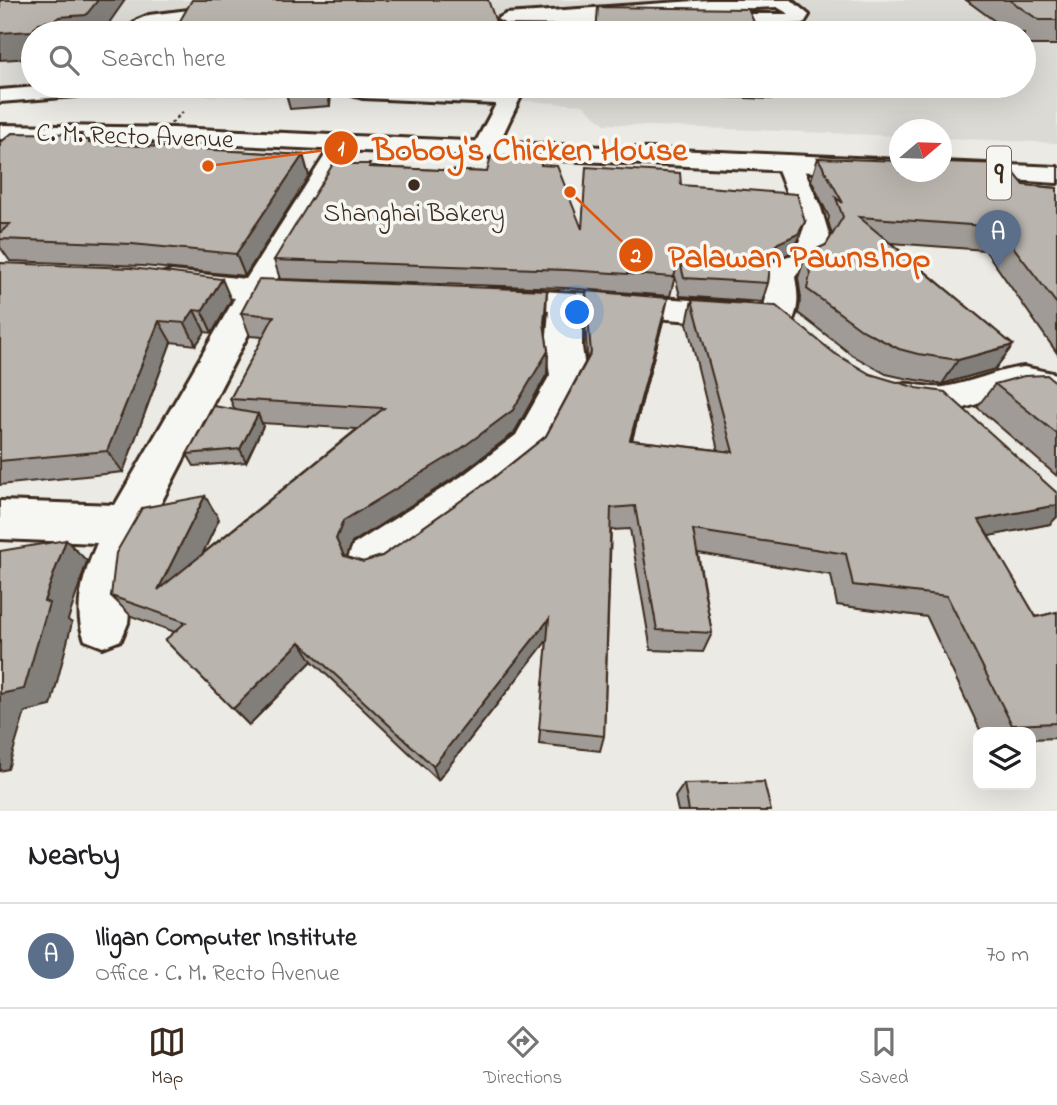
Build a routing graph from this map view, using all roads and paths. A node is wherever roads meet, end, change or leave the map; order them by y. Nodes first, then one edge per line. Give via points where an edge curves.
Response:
1 (258, 7) edge
2 (556, 16) junction
3 (509, 18) edge
4 (150, 21) edge
5 (670, 21) edge
6 (756, 21) edge
7 (21, 94) edge
8 (0, 96) edge
9 (67, 98) edge
10 (511, 98) edge
11 (183, 112) dead end
12 (27, 131) junction
13 (0, 132) edge
14 (345, 143) junction
15 (484, 149) junction
16 (141, 153) edge
17 (788, 163) junction
18 (889, 168) edge
19 (952, 170) edge
20 (1057, 175) edge
21 (143, 278) edge
22 (255, 290) junction
23 (336, 293) edge
24 (458, 297) edge
25 (566, 300) junction
26 (872, 386) edge
27 (1057, 387) edge
28 (0, 520) edge
29 (127, 525) junction
30 (370, 560) edge
31 (103, 623) dead end

1 - 4 main road
2 - 3 main road
2 - 5 main road
2 - 6 main road via 777,2 800,15 798,19
7 - 8 main road
9 - 12 main road
10 - 15 main road
11 - 16 path, bridge
12 - 13 main road, C. M. Recto Avenue
12 - 14 main road, C. M. Recto Avenue
14 - 15 main road, C. M. Recto Avenue
14 - 22 main road
15 - 17 main road, C. M. Recto Avenue
17 - 18 main road, C. M. Recto Avenue
17 - 25 main road via 816,240 804,261 786,266 779,277 790,328
19 - 20 main road, 9
21 - 22 main road
22 - 23 main road
22 - 29 main road
24 - 25 main road
25 - 30 main road via 568,375 530,446
26 - 27 main road via 956,415 1005,382 1024,380
28 - 29 main road
29 - 31 main road via 109,570

